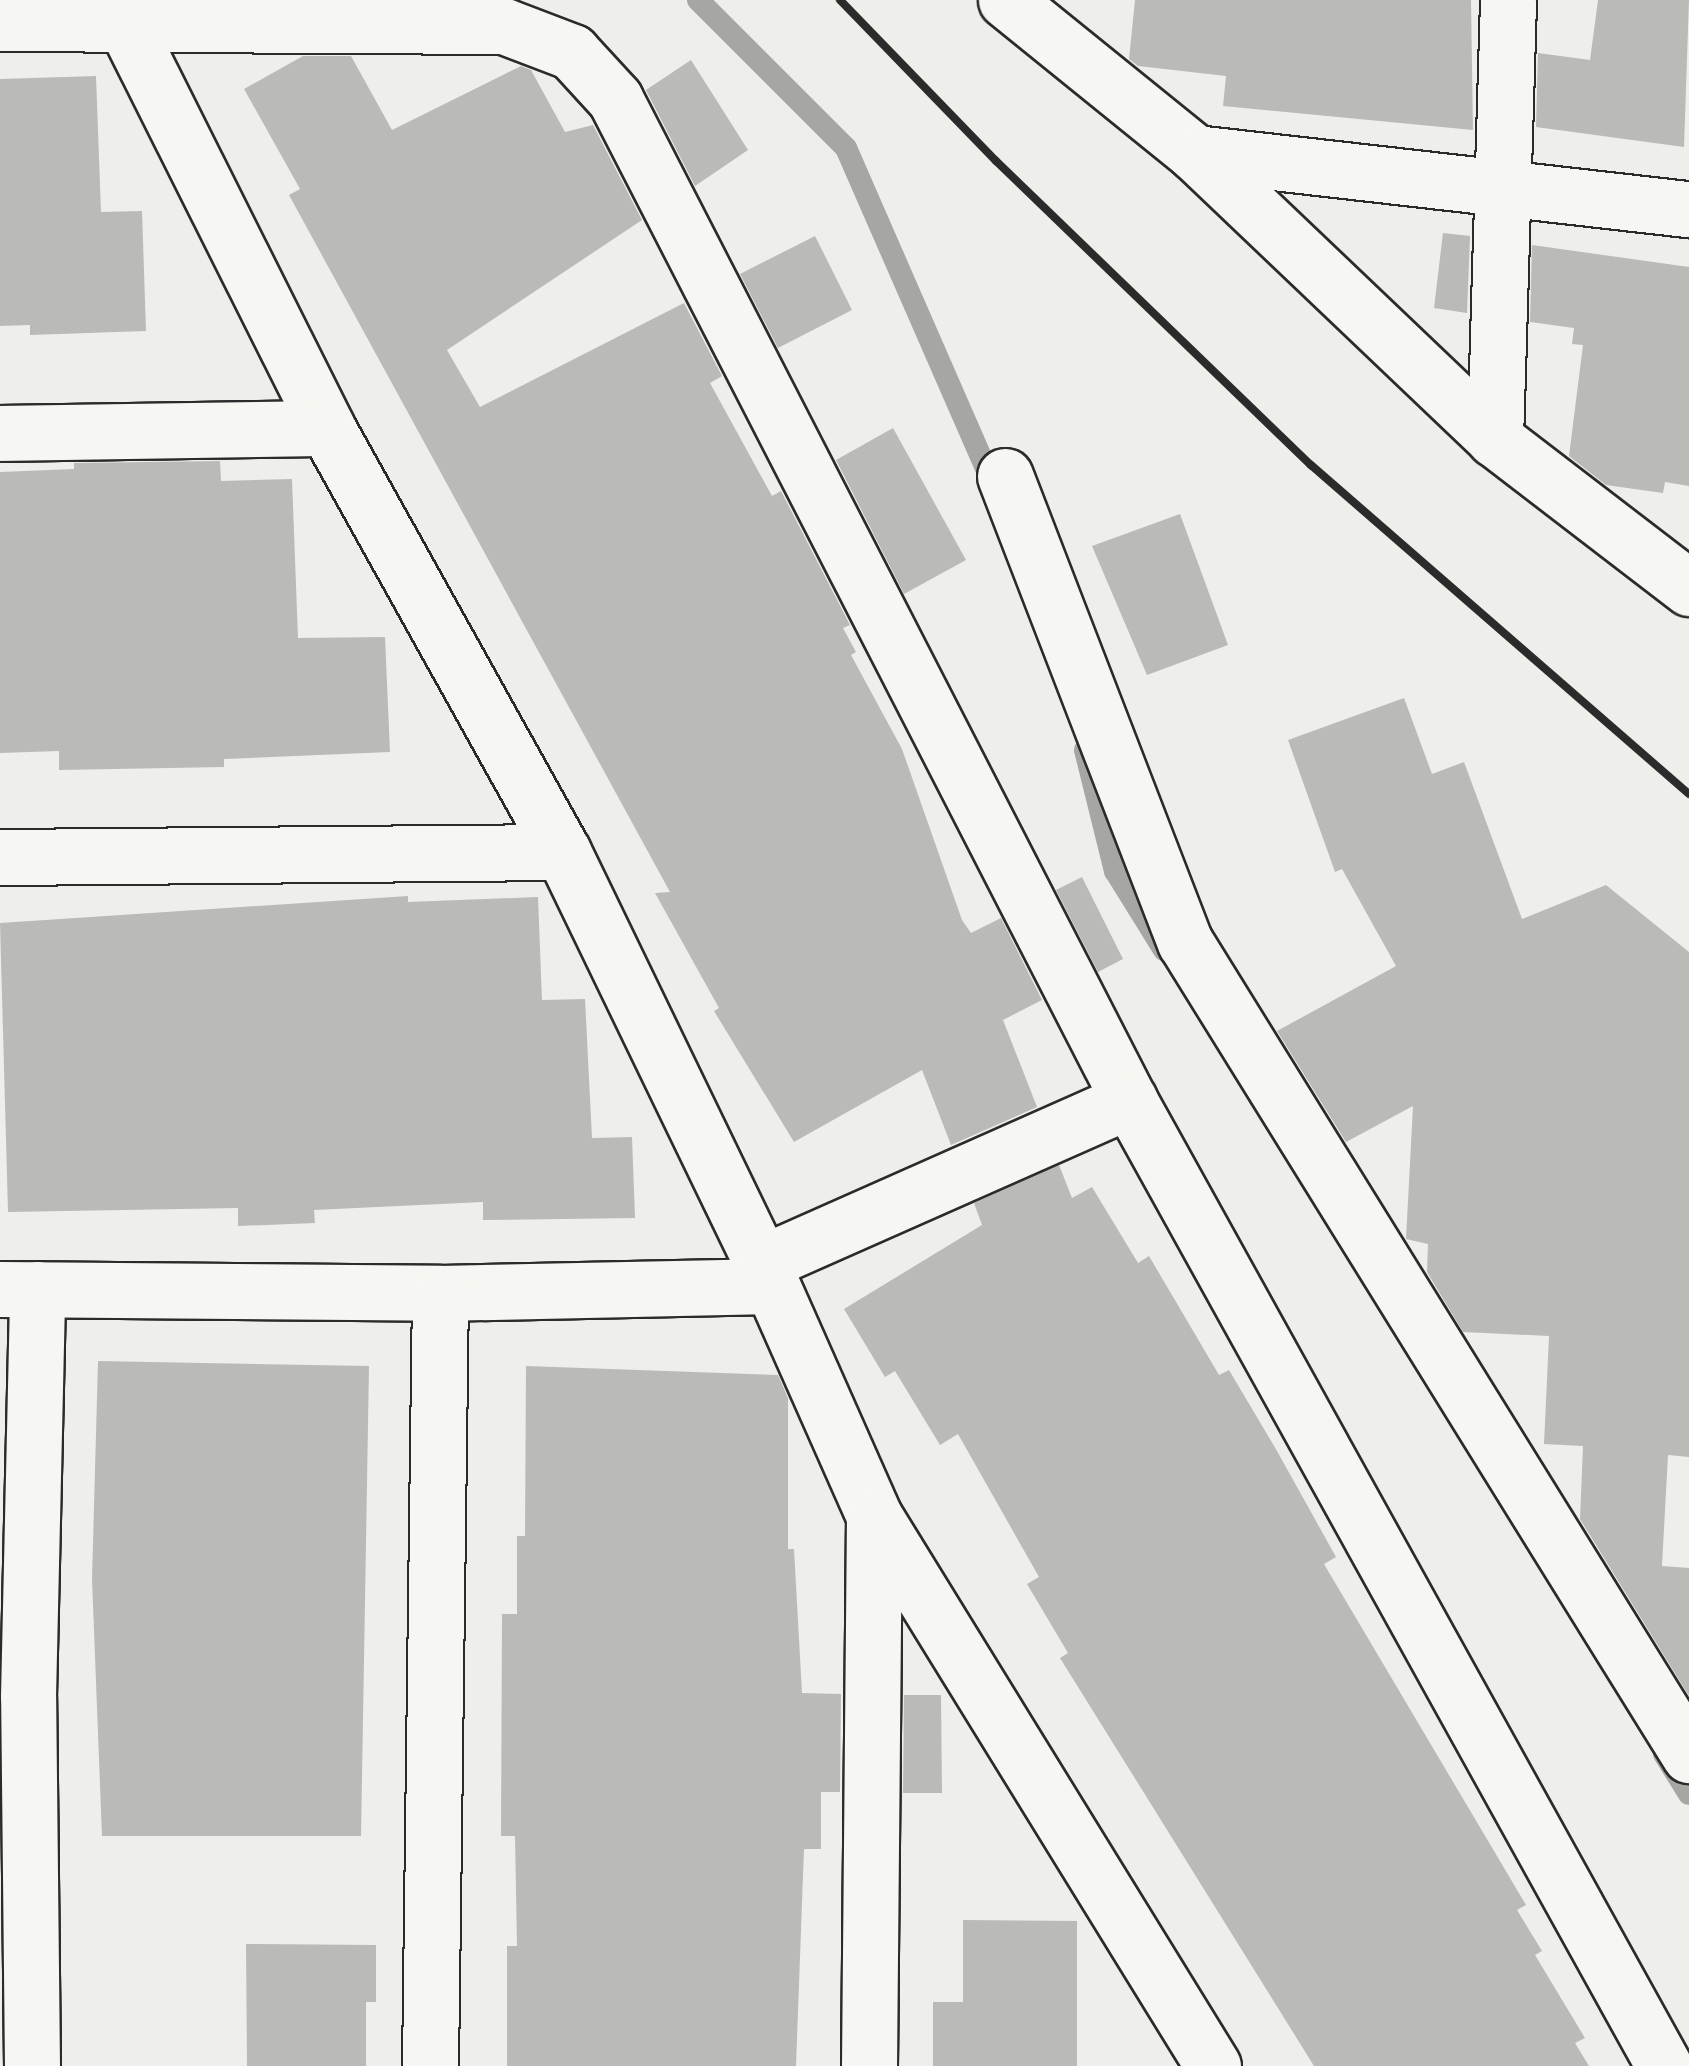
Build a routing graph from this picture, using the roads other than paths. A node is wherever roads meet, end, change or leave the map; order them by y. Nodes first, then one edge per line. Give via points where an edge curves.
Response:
1 (1006, 0) edge
2 (1508, 0) edge
3 (0, 22) edge
4 (124, 22) junction
5 (1195, 153) junction
6 (1500, 186) junction
7 (1689, 209) edge
8 (327, 428) junction
9 (0, 433) edge
10 (1495, 439) junction
11 (1006, 476) dead end
12 (1689, 588) edge
13 (563, 852) junction
14 (0, 857) edge
15 (1129, 1100) junction
16 (767, 1274) junction
17 (18, 1289) edge
18 (440, 1293) junction
19 (874, 1516) junction
20 (14, 1696) edge
21 (1689, 1756) edge
22 (32, 2066) edge
23 (430, 2066) edge
24 (869, 2066) edge
25 (1212, 2066) edge
26 (1664, 2066) edge

1 - 5 street
2 - 6 street
3 - 4 street
4 - 8 street
4 - 15 street via 504,26 572,52 616,99
5 - 6 street
5 - 10 street
6 - 7 street
6 - 10 street
8 - 9 street
8 - 13 street
10 - 12 street
11 - 21 street via 1185,942
13 - 14 street
13 - 16 street
15 - 16 street
15 - 26 street
16 - 18 street
16 - 19 street
17 - 18 street
17 - 20 street
18 - 23 street
19 - 24 street
19 - 25 street
20 - 22 street

